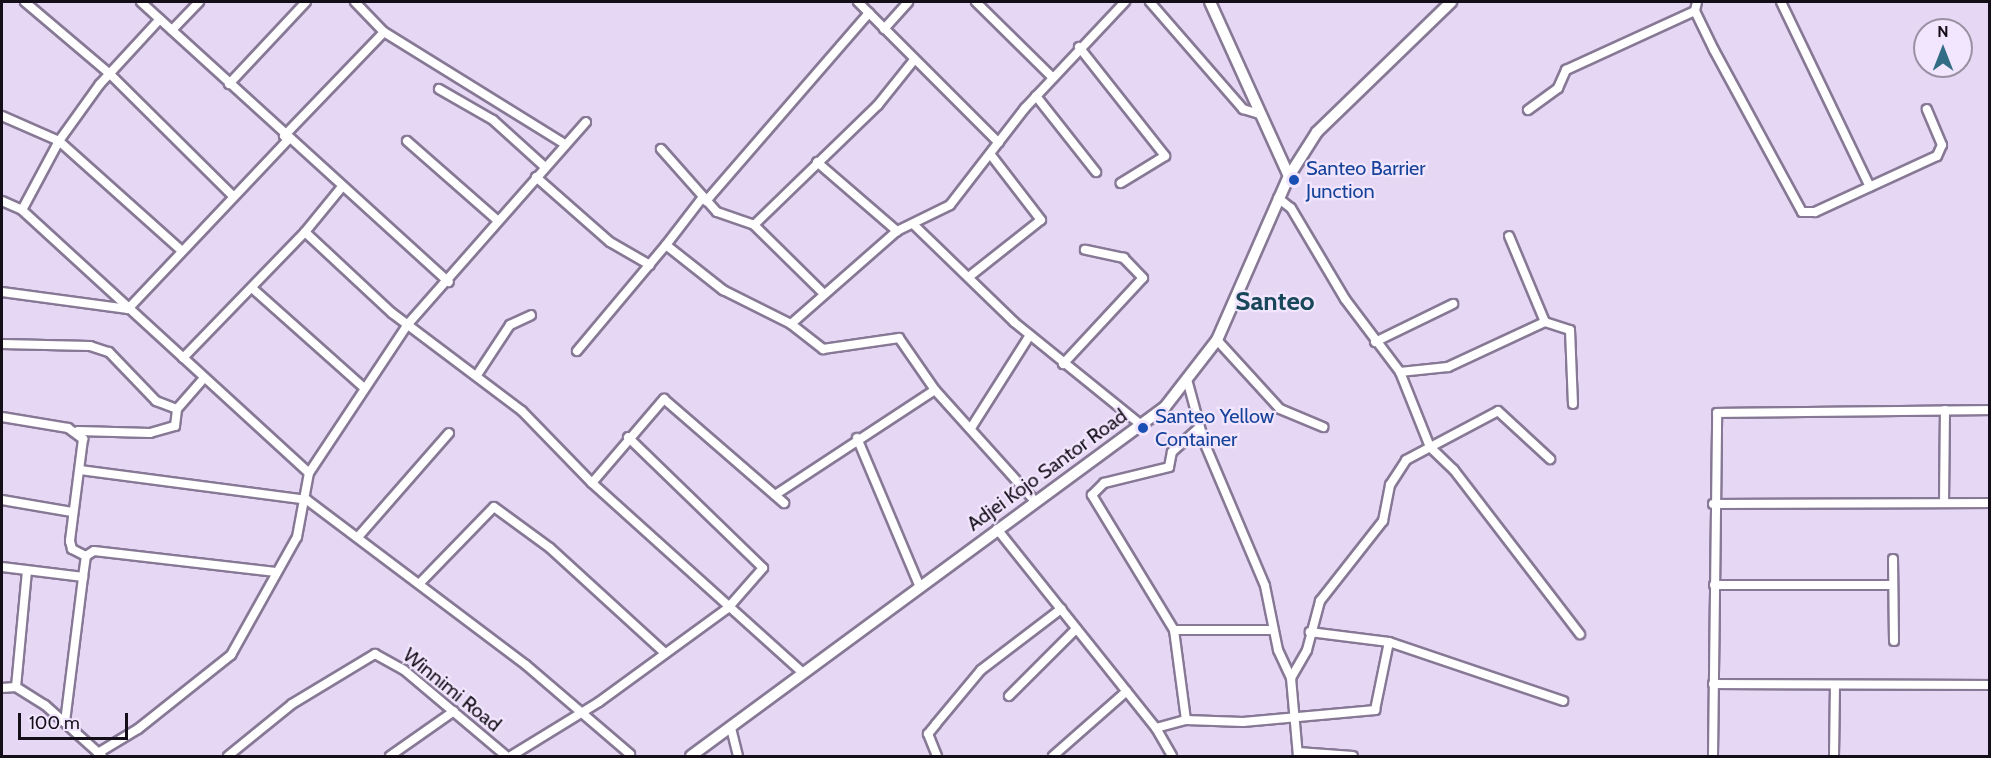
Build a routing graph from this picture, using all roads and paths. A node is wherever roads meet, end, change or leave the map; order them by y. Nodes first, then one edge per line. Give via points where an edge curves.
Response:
1 (25, 2) edge
2 (141, 2) edge
3 (199, 2) edge
4 (306, 2) edge
5 (355, 2) edge
6 (858, 2) edge
7 (908, 2) edge
8 (976, 2) edge
9 (1125, 2) edge
10 (1150, 2) edge
11 (1210, 2) edge
12 (1451, 2) edge
13 (1781, 2) edge
14 (1696, 6) edge
15 (869, 13) junction
16 (160, 19) junction
17 (884, 29) junction
18 (172, 30) junction
19 (384, 32) junction
20 (1078, 47) junction
21 (914, 60) junction
22 (110, 74) junction
23 (1052, 77) junction
24 (229, 84) junction
25 (439, 89) dead end
26 (1036, 96) junction
27 (1927, 109) dead end
28 (1528, 110) dead end
29 (1259, 114) junction
30 (2, 116) edge
31 (586, 122) dead end
32 (286, 138) junction
33 (59, 141) junction
34 (407, 141) dead end
35 (563, 143) junction
36 (999, 143) junction
37 (661, 149) dead end
38 (991, 155) junction
39 (817, 162) junction
40 (545, 168) junction
41 (1096, 172) dead end
42 (1289, 176) junction
43 (536, 177) junction
44 (1121, 183) dead end
45 (1870, 187) junction
46 (341, 188) junction
47 (232, 195) junction
48 (1278, 198) junction
49 (705, 199) junction
50 (2, 201) edge
51 (22, 210) junction
52 (498, 221) junction
53 (913, 224) junction
54 (754, 225) junction
55 (897, 231) junction
56 (305, 232) junction
57 (1509, 236) dead end
58 (666, 246) junction
59 (1085, 250) dead end
60 (182, 251) junction
61 (650, 265) junction
62 (970, 276) junction
63 (448, 282) junction
64 (252, 288) junction
65 (2, 292) edge
66 (823, 293) junction
67 (1453, 304) dead end
68 (128, 309) junction
69 (531, 315) dead end
70 (1545, 322) junction
71 (408, 324) junction
72 (791, 324) junction
73 (1030, 335) junction
74 (1217, 340) junction
75 (1375, 342) junction
76 (2, 344) edge
77 (577, 351) dead end
78 (183, 358) junction
79 (1063, 364) junction
80 (1400, 372) junction
81 (477, 375) junction
82 (204, 378) junction
83 (1188, 383) junction
84 (363, 387) junction
85 (935, 390) junction
86 (1573, 404) dead end
87 (177, 410) junction
88 (1945, 410) junction
89 (1989, 410) edge
90 (2, 417) edge
91 (1141, 425) junction
92 (1323, 427) dead end
93 (971, 428) junction
94 (1200, 428) junction
95 (78, 431) junction
96 (449, 433) dead end
97 (628, 436) junction
98 (857, 438) junction
99 (1430, 447) junction
100 (1550, 459) dead end
101 (80, 470) junction
102 (309, 473) junction
103 (592, 483) junction
104 (775, 495) junction
105 (2, 500) edge
106 (307, 500) junction
107 (1035, 501) junction
108 (784, 503) dead end
109 (1713, 504) junction
110 (1944, 504) junction
111 (1989, 504) edge
112 (72, 513) junction
113 (997, 529) junction
114 (358, 537) junction
115 (86, 556) junction
116 (1893, 559) dead end
117 (2, 567) edge
118 (27, 571) junction
119 (276, 572) junction
120 (83, 577) junction
121 (419, 584) junction
122 (919, 585) junction
123 (1714, 585) junction
124 (1893, 585) junction
125 (728, 608) junction
126 (1060, 609) junction
127 (1076, 629) junction
128 (1174, 630) junction
129 (1273, 630) junction
130 (1310, 632) junction
131 (1580, 634) dead end
132 (1894, 641) dead end
133 (1389, 642) junction
134 (665, 653) junction
135 (802, 672) junction
136 (1291, 678) junction
137 (1713, 684) junction
138 (1989, 685) edge
139 (1835, 686) junction
140 (16, 687) junction
141 (2, 688) edge
142 (1127, 691) junction
143 (1009, 696) dead end
144 (1563, 701) dead end
145 (454, 711) junction
146 (581, 711) junction
147 (1294, 716) junction
148 (1186, 720) junction
149 (65, 722) junction
150 (730, 728) junction
151 (1156, 728) junction
152 (630, 754) dead end
153 (1298, 754) edge
154 (100, 755) edge
155 (228, 756) edge
156 (390, 756) edge
157 (506, 756) edge
158 (511, 756) edge
159 (691, 756) edge
160 (737, 756) edge
161 (935, 756) edge
162 (1053, 756) edge
163 (1172, 756) edge
164 (1353, 756) edge
165 (1713, 756) edge
166 (1834, 756) edge

1 - 22 street
2 - 16 street
3 - 18 street
4 - 24 street
5 - 19 street
6 - 15 street
7 - 17 street
8 - 23 street
9 - 20 street
10 - 29 street via 1243,109
11 - 29 street
12 - 42 street, Adjei Kojo Santor Road via 1337,109
13 - 45 street
14 - 28 street via 1566,70 1558,88
14 - 45 street via 1802,212 1815,212
15 - 17 street
15 - 49 street
16 - 18 street
16 - 22 street
17 - 21 street
18 - 24 street
19 - 32 street
19 - 35 street
20 - 23 street
20 - 44 street via 1165,156
21 - 36 street
21 - 39 street via 879,105
22 - 33 street
22 - 47 street
23 - 26 street
24 - 32 street
25 - 40 street via 493,120
26 - 36 street
26 - 41 street
27 - 45 street via 1942,145 1936,156
29 - 42 street
30 - 33 street
31 - 35 street
32 - 46 street
32 - 47 street
33 - 51 street
33 - 60 street
34 - 52 street
35 - 40 street
36 - 38 street
37 - 49 street
38 - 53 street via 950,205
38 - 62 street via 1041,220
39 - 54 street
39 - 55 street
40 - 43 street
42 - 48 street, Adjei Kojo Santor Road
43 - 52 street
43 - 61 street via 617,247
46 - 56 street
46 - 63 street
47 - 60 street
48 - 74 street, Adjei Kojo Santor Road
48 - 75 street via 1291,208
49 - 54 street via 728,218
49 - 58 street
50 - 51 street
51 - 68 street
52 - 63 street
53 - 55 street
53 - 62 street
54 - 66 street
55 - 66 street
56 - 64 street
56 - 71 street
57 - 70 street
58 - 61 street
58 - 72 street via 723,290
59 - 79 street via 1124,258 1143,278
60 - 68 street
61 - 77 street
62 - 73 street
63 - 71 street
64 - 78 street
64 - 84 street
65 - 68 street
66 - 72 street
67 - 75 street
68 - 78 street
69 - 81 street via 510,325
70 - 80 street via 1448,367
70 - 86 street via 1570,330
71 - 81 street
71 - 84 street
72 - 85 street via 823,350 899,338
73 - 79 street
73 - 93 street
74 - 83 street, Adjei Kojo Santor Road
74 - 92 street via 1280,409
75 - 80 street
76 - 87 street via 90,346 109,352 156,401
78 - 82 street
79 - 91 street
80 - 99 street
81 - 103 street via 529,418
82 - 87 street
82 - 102 street
83 - 91 street, Adjei Kojo Santor Road
83 - 94 street
84 - 102 street
85 - 93 street
85 - 98 street
87 - 95 street via 175,426 150,433
88 - 89 street
88 - 109 street via 1718,413
88 - 110 street
90 - 95 street
91 - 107 street, Adjei Kojo Santor Road
93 - 107 street
94 - 128 street via 1172,452 1168,467 1104,483 1092,495
94 - 129 street via 1256,558
95 - 101 street via 83,439
96 - 114 street
97 - 103 street
97 - 104 street via 664,399
97 - 125 street via 763,564
98 - 104 street
98 - 122 street
99 - 100 street via 1498,411
99 - 130 street via 1416,452 1395,473 1383,521 1320,601
99 - 131 street via 1454,470
101 - 106 street
101 - 112 street
102 - 106 street
103 - 125 street
104 - 108 street
105 - 112 street
106 - 114 street
106 - 119 street via 297,537
107 - 113 street, Adjei Kojo Santor Road
109 - 110 street
109 - 123 street
110 - 111 street
112 - 115 street via 72,549
113 - 122 street, Adjei Kojo Santor Road
113 - 126 street
114 - 121 street
115 - 119 street via 100,551
115 - 120 street
116 - 124 street
117 - 118 street
118 - 120 street
118 - 140 street
119 - 154 street via 258,613 220,666
120 - 149 street
121 - 134 street via 494,507 550,548
121 - 146 street
122 - 135 street, Adjei Kojo Santor Road
123 - 124 street
123 - 137 street
124 - 132 street
125 - 134 street
125 - 135 street
126 - 127 street
126 - 161 street via 981,670 928,734
127 - 142 street
127 - 143 street
128 - 129 street
128 - 148 street
129 - 136 street
130 - 133 street
130 - 136 street
133 - 144 street
133 - 147 street via 1375,710
134 - 146 street
135 - 150 street, Adjei Kojo Santor Road
136 - 147 street
137 - 139 street
137 - 165 street
138 - 139 street
139 - 166 street
140 - 141 street
140 - 149 street
142 - 151 street
142 - 162 street
145 - 155 street, Winnimi Road via 375,654 292,704
145 - 156 street
145 - 157 street, Winnimi Road
146 - 152 street
146 - 158 street
147 - 148 street
147 - 153 street
148 - 151 street
149 - 154 street
150 - 159 street, Adjei Kojo Santor Road
150 - 160 street
151 - 163 street
153 - 164 street

